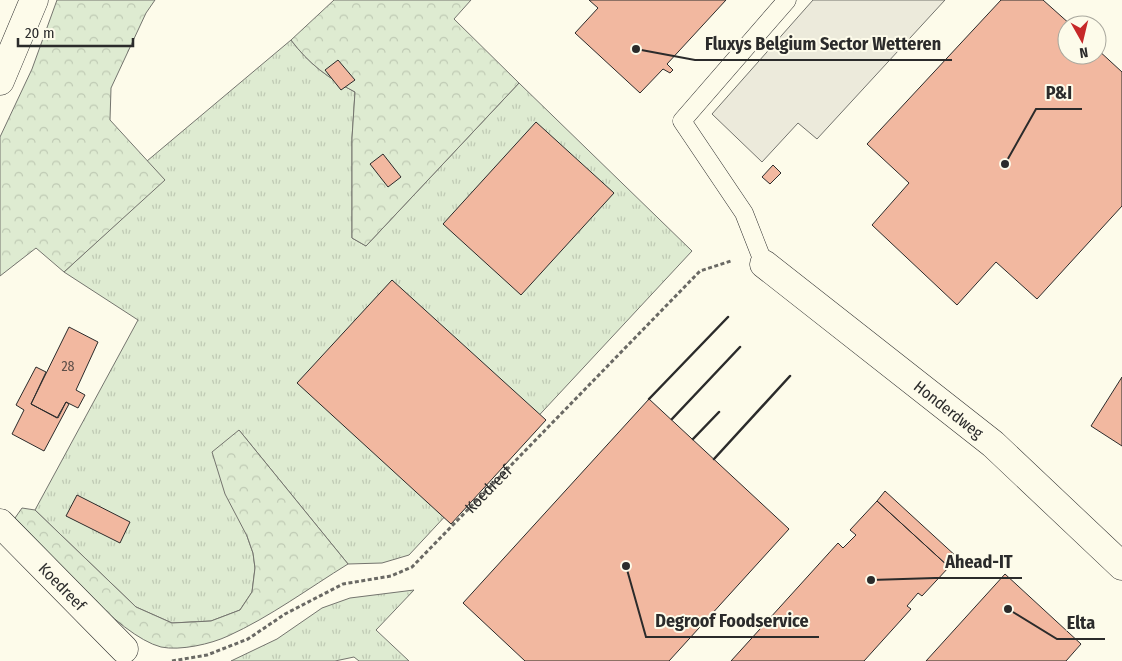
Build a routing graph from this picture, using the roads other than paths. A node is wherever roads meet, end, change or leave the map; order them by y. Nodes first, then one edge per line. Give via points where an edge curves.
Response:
1 (34, 0) edge
2 (787, 0) edge
3 (0, 81) edge
4 (764, 264) joint
5 (0, 523) edge
6 (1122, 566) edge
7 (124, 649) dead end

1 - 3 street
2 - 4 lane via 682,121 744,213
4 - 6 street, Honderdweg via 994,444
5 - 7 street, Koedreef

